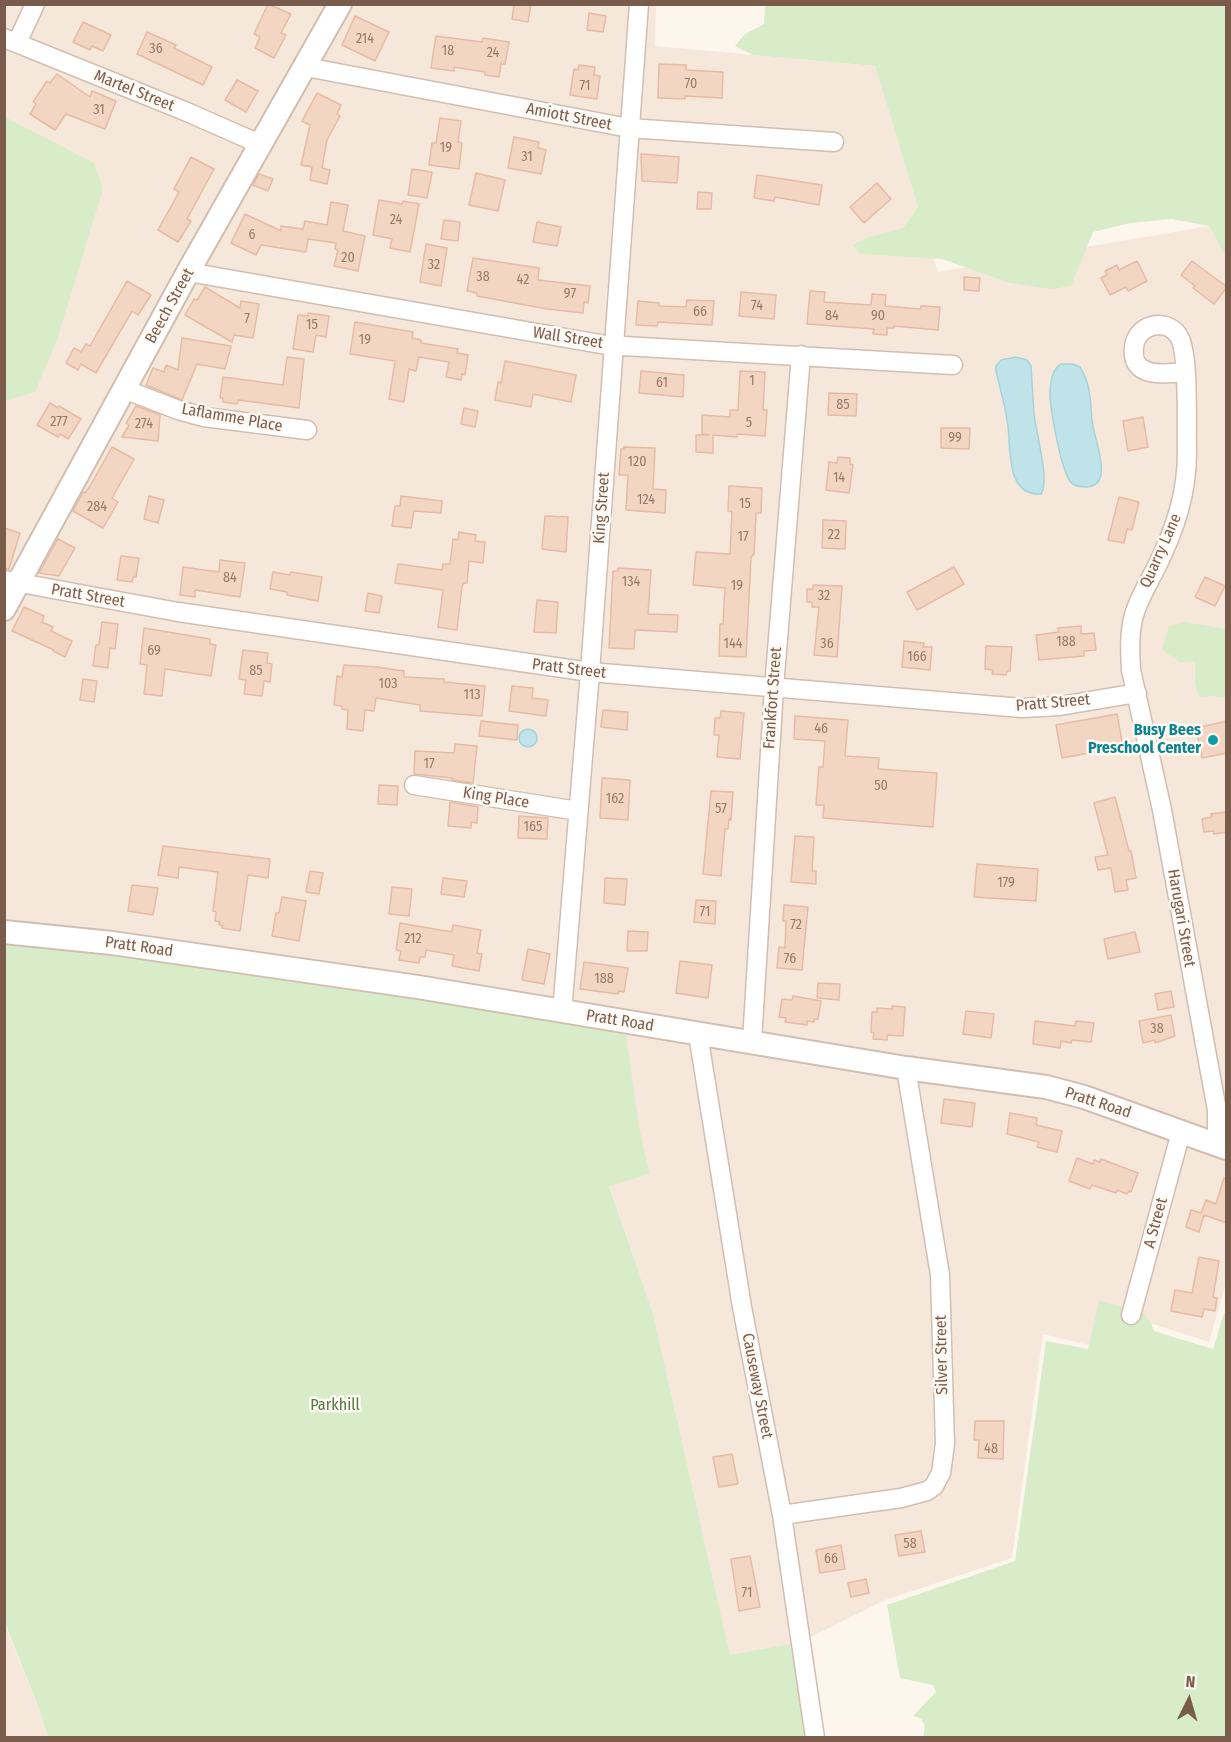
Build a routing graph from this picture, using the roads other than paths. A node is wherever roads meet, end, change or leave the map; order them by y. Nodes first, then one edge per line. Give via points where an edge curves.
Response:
1 (35, 4) edge
2 (340, 4) edge
3 (639, 4) edge
4 (11, 40) edge
5 (306, 67) junction
6 (629, 128) junction
7 (834, 142) dead end
8 (262, 146) junction
9 (189, 272) junction
10 (613, 345) junction
11 (801, 355) junction
12 (953, 365) dead end
13 (1185, 372) dead end
14 (124, 389) junction
15 (307, 430) dead end
16 (11, 582) edge
17 (4, 609) edge
18 (590, 672) junction
19 (774, 687) junction
20 (1137, 693) junction
21 (414, 785) dead end
22 (578, 811) junction
23 (4, 932) edge
24 (562, 1012) junction
25 (698, 1034) junction
26 (752, 1041) junction
27 (906, 1068) junction
28 (1181, 1132) junction
29 (1222, 1146) edge
30 (1131, 1315) dead end
31 (782, 1515) junction
32 (815, 1737) edge

1 - 4 street
2 - 5 street, Beech Street
3 - 6 street, King Street
4 - 8 street, Martel Street
5 - 6 street, Amiott Street
5 - 8 street, Beech Street
6 - 7 street, Amiott Street
6 - 10 street, King Street
8 - 9 street, Beech Street
9 - 10 street, Wall Street
9 - 14 street, Beech Street
10 - 11 street, Wall Street
10 - 18 street, King Street
11 - 12 street, Wall Street
11 - 19 street, Frankfort Street
13 - 20 street, Quarry Lane via 1185,487 1175,528 1134,615 1130,655
14 - 15 street, Laflamme Place via 204,417
14 - 16 street, Beech Street
16 - 17 street, Beech Street
16 - 18 street, Pratt Street via 178,612
18 - 19 street, Pratt Street
18 - 22 street, King Street
19 - 20 street, Pratt Street via 1022,708
19 - 26 street, Frankfort Street
20 - 29 street, Harugari Street
21 - 22 street, King Place
22 - 24 street, King Street
23 - 24 street, Pratt Road via 136,946
24 - 25 street, Pratt Road
25 - 26 street, Pratt Road
25 - 31 street, Causeway Street via 742,1308
26 - 27 street, Pratt Road
27 - 28 street, Pratt Road via 1063,1091
27 - 31 street, Silver Street via 940,1275 945,1444 941,1473 927,1491 901,1498
28 - 29 street, Pratt Road
28 - 30 street, A Street
31 - 32 street, Causeway Street

